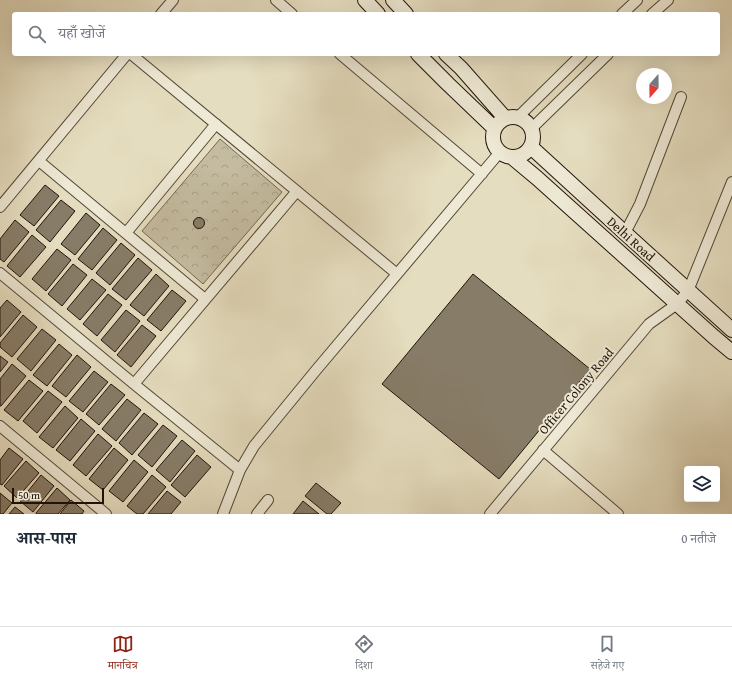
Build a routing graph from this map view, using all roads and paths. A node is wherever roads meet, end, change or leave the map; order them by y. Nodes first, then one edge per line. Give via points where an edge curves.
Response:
1 (173, 0) edge
2 (276, 0) edge
3 (365, 0) edge
4 (393, 0) edge
5 (637, 0) edge
6 (668, 0) edge
7 (163, 12) edge
8 (290, 12) edge
9 (376, 12) edge
10 (404, 12) edge
11 (624, 12) edge
12 (654, 12) edge
13 (125, 56) edge
14 (133, 56) edge
15 (342, 56) edge
16 (420, 56) edge
17 (448, 56) edge
18 (580, 56) edge
19 (606, 56) edge
20 (681, 97) dead end
21 (512, 117) junction
22 (216, 124) junction
23 (494, 128) junction
24 (532, 128) junction
25 (532, 147) junction
26 (500, 152) junction
27 (513, 158) junction
28 (39, 161) junction
29 (482, 174) junction
30 (732, 182) edge
31 (297, 191) junction
32 (0, 207) edge
33 (126, 233) junction
34 (625, 233) junction
35 (0, 273) edge
36 (397, 274) junction
37 (688, 291) junction
38 (205, 299) junction
39 (677, 304) junction
40 (732, 330) edge
41 (732, 352) edge
42 (134, 384) junction
43 (0, 426) edge
44 (543, 450) junction
45 (240, 470) junction
46 (268, 500) dead end
47 (106, 514) edge
48 (223, 514) edge
49 (257, 514) edge
50 (490, 514) edge
51 (618, 514) edge

1 - 7 street
2 - 8 street
3 - 9 main road
4 - 10 main road
5 - 11 street
6 - 12 street
13 - 28 street
14 - 22 street
15 - 29 street
16 - 23 main road
17 - 21 main road
18 - 21 street
19 - 24 street
20 - 34 street via 640,204
21 - 23 main road via 498,123
21 - 24 main road via 525,120
22 - 31 street
22 - 33 street
23 - 26 main road via 493,142
24 - 25 main road
25 - 27 main road via 523,155
25 - 34 main road, Delhi Road
26 - 27 main road
26 - 29 street
27 - 39 main road
28 - 32 street
28 - 33 street
29 - 36 street
30 - 37 street, Officer Colony Road
31 - 36 street
31 - 38 street
33 - 38 street
34 - 37 main road, Delhi Road
35 - 42 street
36 - 45 street via 254,446
37 - 39 street, Officer Colony Road
37 - 40 main road, Delhi Road
38 - 42 street
39 - 41 main road
39 - 44 street, Officer Colony Road via 649,324
42 - 45 street
43 - 47 street
44 - 50 street, Officer Colony Road
44 - 51 street
45 - 48 street
46 - 49 street

